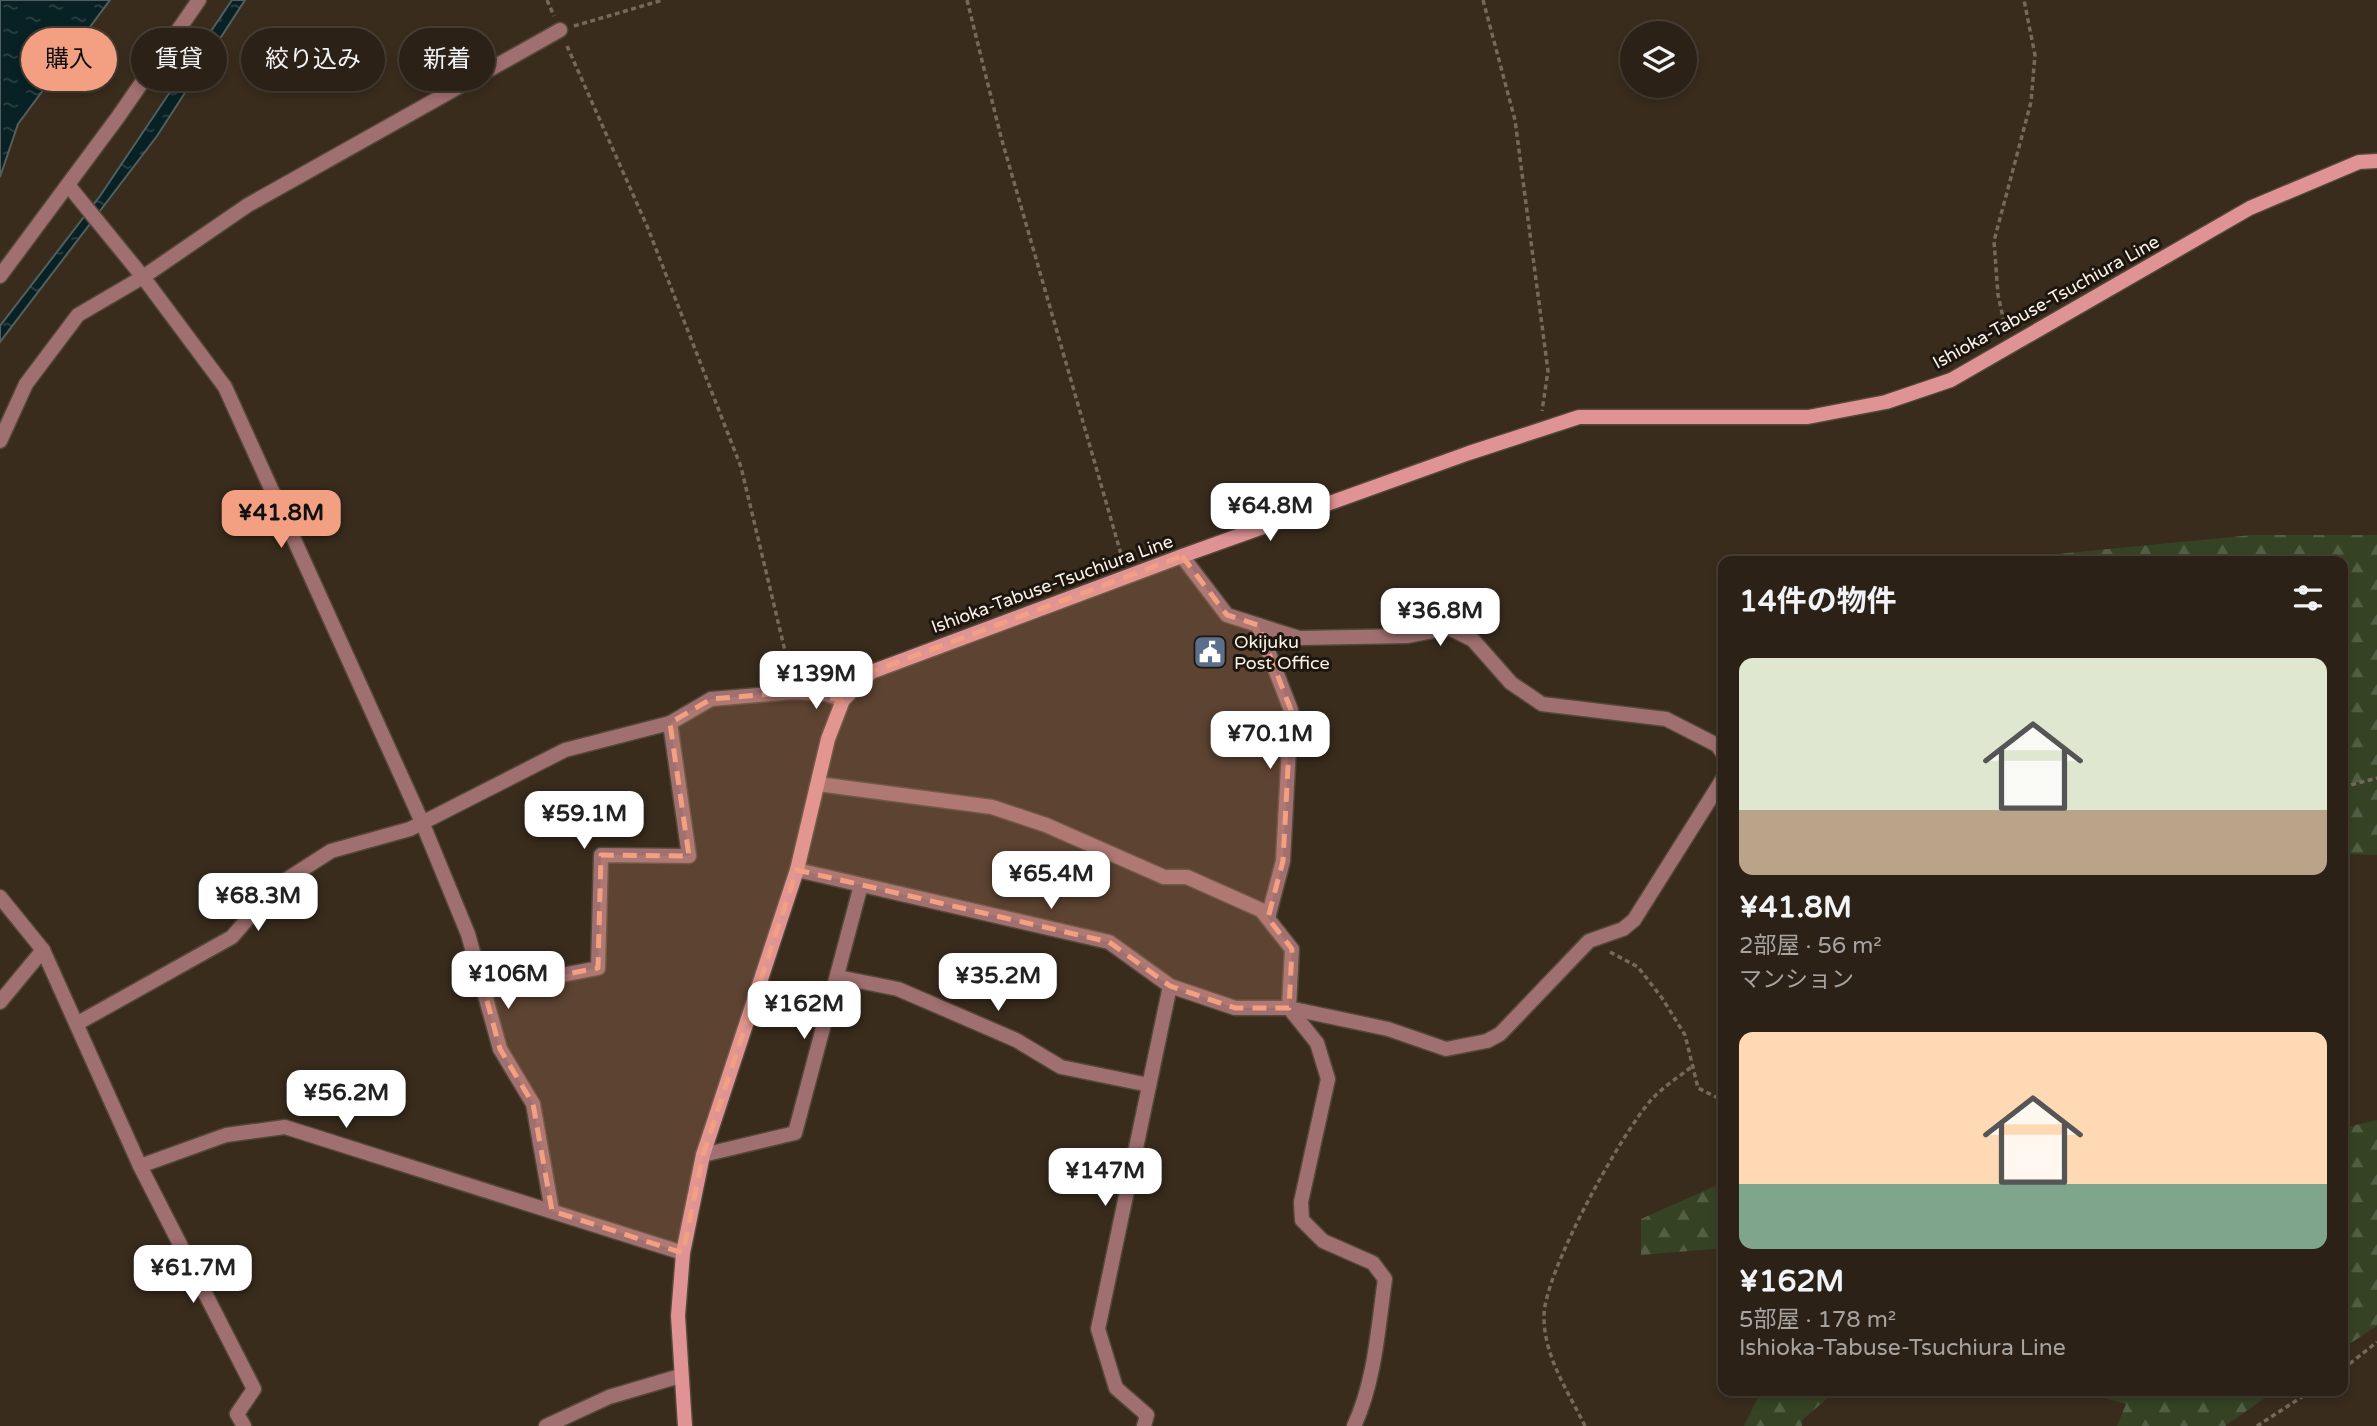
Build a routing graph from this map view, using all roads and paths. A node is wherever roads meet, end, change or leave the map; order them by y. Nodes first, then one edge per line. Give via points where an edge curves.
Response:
1 (199, 0) edge
2 (547, 0) edge
3 (663, 0) edge
4 (967, 0) edge
5 (1483, 0) edge
6 (2024, 0) edge
7 (560, 30) junction
8 (2377, 161) edge
9 (68, 185) junction
10 (0, 275) edge
11 (144, 276) junction
12 (2010, 346) junction
13 (1540, 430) junction
14 (0, 441) edge
15 (1182, 556) junction
16 (1127, 576) junction
17 (1258, 625) junction
18 (794, 692) junction
19 (843, 700) junction
20 (670, 723) junction
21 (1718, 746) edge
22 (2377, 778) edge
23 (818, 784) junction
24 (2348, 786) edge
25 (1718, 787) edge
26 (422, 822) junction
27 (797, 870) junction
28 (861, 885) junction
29 (0, 897) edge
30 (1268, 918) junction
31 (1589, 942) junction
32 (43, 950) junction
33 (838, 977) junction
34 (1170, 986) junction
35 (484, 990) junction
36 (0, 1002) edge
37 (1289, 1008) junction
38 (78, 1023) junction
39 (1694, 1065) junction
40 (1149, 1085) junction
41 (1718, 1096) edge
42 (703, 1155) junction
43 (140, 1166) junction
44 (552, 1211) junction
45 (683, 1253) junction
46 (2377, 1342) edge
47 (2348, 1365) edge
48 (680, 1376) junction
49 (2303, 1396) edge
50 (244, 1426) edge
51 (546, 1426) edge
52 (685, 1426) edge
53 (1144, 1426) edge
54 (1354, 1426) edge
55 (1585, 1426) edge
56 (2257, 1426) edge

1 - 9 street
2 - 7 path
3 - 7 path
4 - 16 path via 1001,137
5 - 13 path via 1516,120 1548,371
6 - 12 path via 2035,55 2031,102 1994,242 1998,295
7 - 11 street via 248,205
7 - 18 path via 647,226 741,467
8 - 12 main road, Ishioka-Tabuse-Tsuchiura Line via 2359,162 2250,208
9 - 10 street
9 - 11 street
11 - 14 street via 78,315 26,384
11 - 26 street via 225,387
12 - 13 main road, Ishioka-Tabuse-Tsuchiura Line via 1951,380 1886,402 1808,417 1579,417
13 - 15 main road, Ishioka-Tabuse-Tsuchiura Line
15 - 16 main road, Ishioka-Tabuse-Tsuchiura Line
15 - 17 street via 1227,615
16 - 19 main road, Ishioka-Tabuse-Tsuchiura Line via 871,672
17 - 21 street via 1299,638 1408,636 1449,628 1473,640 1511,683 1542,704 1666,719
17 - 30 street via 1291,710 1283,861
18 - 19 street
18 - 20 street via 711,699
19 - 23 main road, Ishioka-Tabuse-Tsuchiura Line
20 - 26 street via 565,750
20 - 35 street via 689,856 601,855 598,968
22 - 24 path
23 - 27 main road, Ishioka-Tabuse-Tsuchiura Line
23 - 30 street via 992,807 1046,825 1164,877 1187,877 1261,910
25 - 31 street via 1634,920
26 - 35 street via 468,934
26 - 38 street via 331,851 275,887 232,937
27 - 28 street
27 - 42 main road, Ishioka-Tabuse-Tsuchiura Line
28 - 33 street
28 - 34 street via 1109,942
29 - 32 street
30 - 37 street via 1292,949
31 - 37 street via 1500,1034 1487,1041 1446,1049 1388,1029
31 - 39 path via 1638,967 1685,1035
32 - 36 street
32 - 38 street
33 - 40 street via 898,989 1016,1040 1061,1067
33 - 42 street via 795,1133
34 - 37 street via 1235,1008
34 - 40 street
35 - 44 street via 500,1049 533,1104
37 - 54 street via 1317,1043 1328,1079 1301,1202 1302,1220 1323,1241 1373,1263 1385,1279 1374,1355
38 - 43 street
39 - 41 path via 1699,1088
39 - 55 path via 1652,1099 1589,1196 1554,1276 1543,1314 1547,1348
40 - 53 street via 1098,1329 1116,1388 1147,1415
42 - 45 main road, Ishioka-Tabuse-Tsuchiura Line
43 - 44 street via 226,1135 285,1127
43 - 50 street via 254,1389 237,1414
44 - 45 street
45 - 48 main road, Ishioka-Tabuse-Tsuchiura Line
46 - 47 path
48 - 51 street via 609,1397
48 - 52 main road, Ishioka-Tabuse-Tsuchiura Line
49 - 56 path

